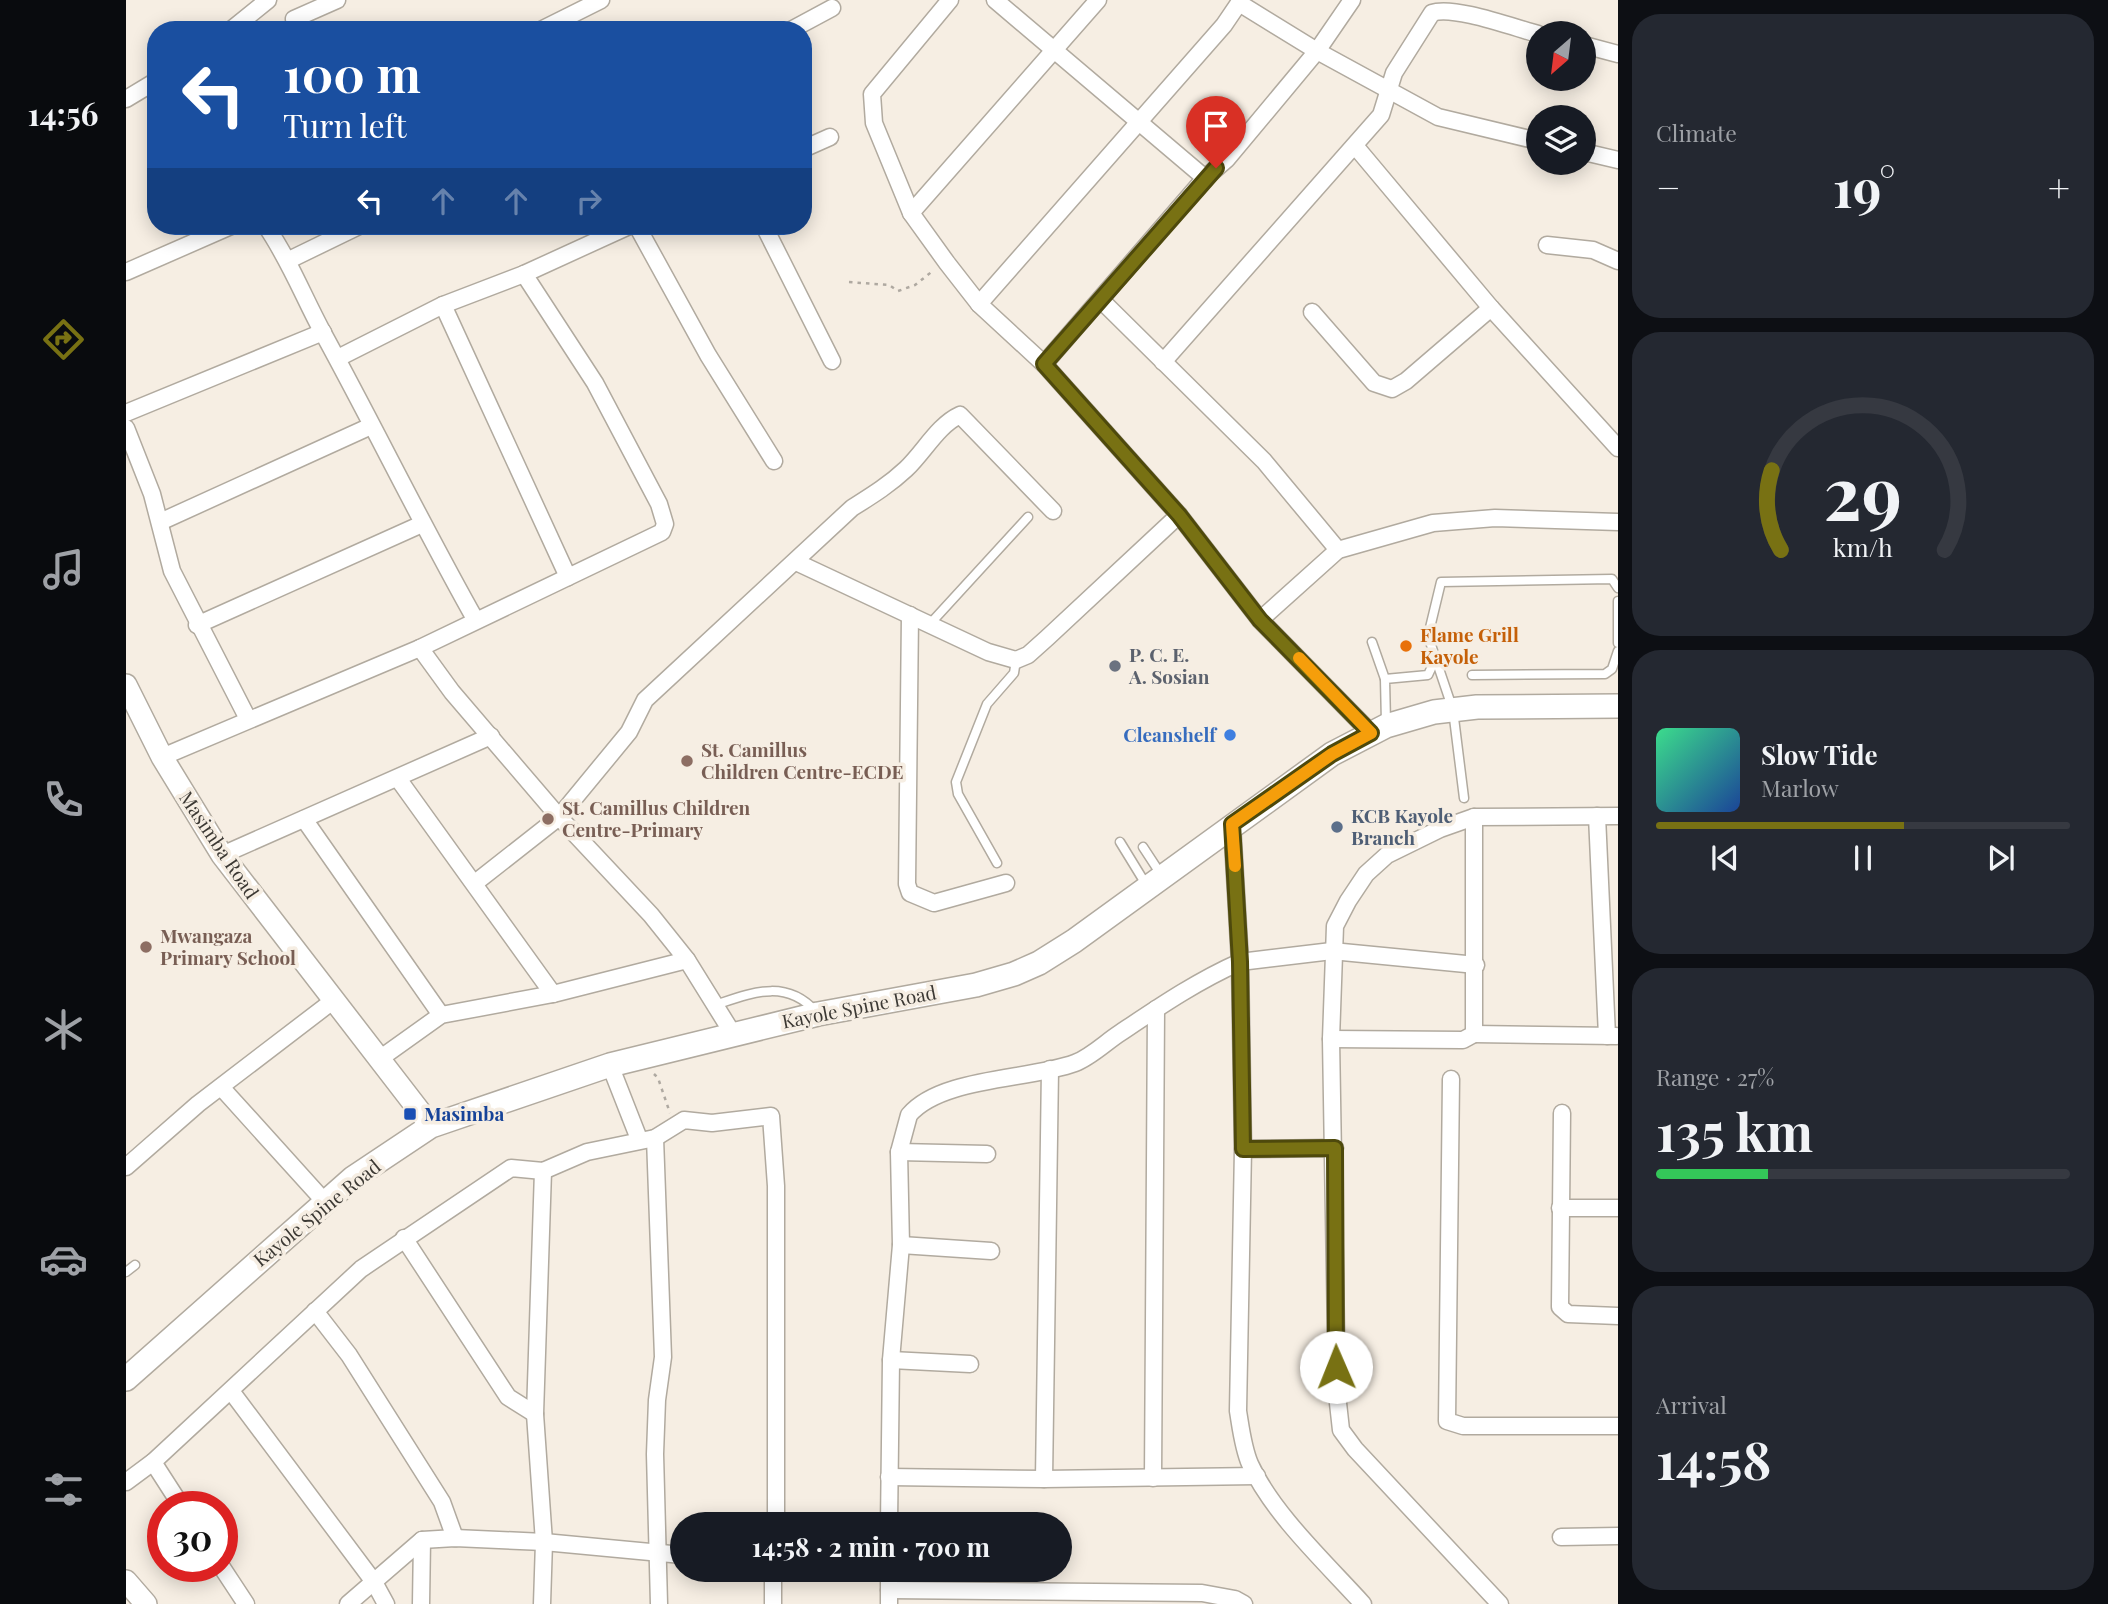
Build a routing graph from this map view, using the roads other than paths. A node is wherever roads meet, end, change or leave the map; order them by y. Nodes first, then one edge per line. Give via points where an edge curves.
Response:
1 (268, 0) edge
2 (337, 0) edge
3 (601, 0) edge
4 (950, 0) edge
5 (995, 0) edge
6 (1098, 0) edge
7 (1352, 0) edge
8 (1240, 1) edge
9 (832, 8) dead end
10 (242, 21) edge
11 (295, 21) edge
12 (559, 21) edge
13 (808, 21) edge
14 (1526, 31) edge
15 (1596, 48) edge
16 (1054, 50) junction
17 (1318, 51) junction
18 (1618, 54) edge
19 (147, 86) edge
20 (1388, 88) junction
21 (126, 99) edge
22 (1140, 123) junction
23 (830, 137) dead end
24 (1526, 138) edge
25 (812, 145) edge
26 (1356, 147) junction
27 (1596, 155) edge
28 (1618, 160) edge
29 (1205, 178) junction
30 (911, 214) junction
31 (210, 235) edge
32 (272, 235) edge
33 (340, 235) edge
34 (609, 235) edge
35 (642, 235) edge
36 (769, 235) edge
37 (1547, 245) dead end
38 (289, 260) junction
39 (1618, 261) edge
40 (126, 272) edge
41 (524, 274) junction
42 (1102, 300) junction
43 (979, 304) junction
44 (443, 305) junction
45 (1491, 308) junction
46 (1312, 312) dead end
47 (323, 332) junction
48 (338, 358) junction
49 (832, 361) dead end
50 (1163, 362) junction
51 (1044, 364) junction
52 (126, 413) edge
53 (371, 426) junction
54 (126, 428) edge
55 (1618, 448) edge
56 (774, 461) dead end
57 (1053, 512) dead end
58 (1179, 515) junction
59 (1028, 517) dead end
60 (160, 522) junction
61 (1618, 522) edge
62 (422, 524) junction
63 (1338, 550) junction
64 (796, 562) junction
65 (568, 577) junction
66 (1618, 588) edge
67 (1618, 601) edge
68 (910, 615) junction
69 (475, 619) junction
70 (1260, 620) junction
71 (197, 625) junction
72 (929, 625) junction
73 (1372, 642) dead end
74 (1618, 643) edge
75 (420, 648) junction
76 (1618, 651) edge
77 (1016, 660) junction
78 (1434, 662) junction
79 (1472, 675) dead end
80 (1385, 679) junction
81 (126, 685) edge
82 (1618, 706) edge
83 (1453, 710) junction
84 (248, 719) junction
85 (1378, 729) junction
86 (491, 736) junction
87 (162, 757) junction
88 (399, 780) junction
89 (1464, 798) dead end
90 (1597, 816) junction
91 (1618, 816) edge
92 (559, 817) junction
93 (1474, 817) junction
94 (304, 819) junction
95 (1232, 824) junction
96 (1120, 842) dead end
97 (1143, 847) dead end
98 (222, 855) junction
99 (997, 863) dead end
100 (1155, 881) junction
101 (475, 883) junction
102 (1006, 883) dead end
103 (1332, 951) junction
104 (687, 960) junction
105 (1240, 962) junction
106 (1476, 965) junction
107 (553, 994) junction
108 (334, 1000) junction
109 (715, 1005) junction
110 (1156, 1009) junction
111 (818, 1014) junction
112 (441, 1015) junction
113 (733, 1034) junction
114 (1474, 1034) junction
115 (1613, 1036) edge
116 (1331, 1039) junction
117 (378, 1060) junction
118 (610, 1065) junction
119 (1050, 1069) junction
120 (1451, 1079) dead end
121 (221, 1087) junction
122 (1562, 1113) dead end
123 (431, 1126) junction
124 (647, 1139) junction
125 (1335, 1148) junction
126 (1243, 1149) junction
127 (899, 1152) junction
128 (987, 1154) dead end
129 (126, 1167) edge
130 (543, 1171) junction
131 (325, 1202) junction
132 (1560, 1208) junction
133 (1618, 1208) edge
134 (404, 1238) junction
135 (901, 1245) junction
136 (991, 1251) dead end
137 (135, 1265) dead end
138 (126, 1272) edge
139 (314, 1311) junction
140 (1618, 1316) edge
141 (891, 1360) junction
142 (970, 1364) dead end
143 (126, 1379) edge
144 (231, 1391) junction
145 (535, 1414) junction
146 (1618, 1426) edge
147 (153, 1462) junction
148 (1256, 1476) junction
149 (890, 1477) junction
150 (1153, 1478) junction
151 (1044, 1479) junction
152 (126, 1482) edge
153 (172, 1491) edge
154 (776, 1512) edge
155 (890, 1512) edge
156 (1618, 1536) edge
157 (1561, 1537) dead end
158 (455, 1538) junction
159 (422, 1540) junction
160 (544, 1542) junction
161 (659, 1553) junction
162 (670, 1554) edge
163 (126, 1581) edge
164 (232, 1582) edge
165 (374, 1582) junction
166 (773, 1582) edge
167 (889, 1597) edge
168 (954, 1597) edge
169 (146, 1604) edge
170 (246, 1604) edge
171 (348, 1604) edge
172 (386, 1604) edge
173 (421, 1604) edge
174 (542, 1604) edge
175 (659, 1604) edge
176 (773, 1604) edge
177 (1244, 1604) edge
178 (1363, 1604) edge
179 (1500, 1604) edge

1 - 10 street
2 - 11 street
3 - 12 street
4 - 30 street via 872,93 874,123
5 - 16 street
6 - 16 street
7 - 17 street
8 - 17 street
8 - 22 street
9 - 13 street
14 - 20 street via 1440,10 1432,13
15 - 18 street
16 - 22 street
16 - 30 street
17 - 20 street
17 - 29 street via 1227,159
19 - 21 street
20 - 24 street via 1438,117
20 - 26 street via 1386,106
22 - 29 street
22 - 43 street
23 - 25 street
26 - 45 street
26 - 50 street
27 - 28 street
29 - 42 street
30 - 43 street
31 - 40 street
32 - 38 street
33 - 38 street
34 - 41 street
35 - 56 street via 708,355
36 - 49 street
37 - 39 street via 1593,250
38 - 47 street
41 - 44 street
41 - 65 street via 595,383 659,504 665,524 656,536
42 - 50 street
42 - 51 street
43 - 51 street
44 - 48 street
44 - 65 street
45 - 46 street via 1392,389 1374,383
45 - 55 street
47 - 48 street
47 - 52 street
48 - 53 street
50 - 63 street via 1264,461
51 - 58 street
53 - 60 street
53 - 62 street
54 - 60 street
57 - 64 street via 960,415 947,421 885,488 852,508
58 - 70 street
58 - 77 street via 1028,655
59 - 72 lane
60 - 71 street via 172,570
61 - 63 street via 1455,520
62 - 69 street
62 - 71 street
63 - 70 street
64 - 68 street
64 - 92 street via 645,700 629,732
65 - 69 street
66 - 78 lane via 1612,579 1441,582 1428,636
67 - 74 lane
68 - 72 street
68 - 102 street via 907,884 910,892 934,902
69 - 75 street
70 - 85 street
71 - 84 street
72 - 77 street
73 - 80 lane
75 - 84 street
75 - 86 street
76 - 79 lane via 1612,669 1605,674
77 - 99 lane via 1014,673 987,704 956,782 958,794
78 - 80 lane via 1428,675
78 - 83 lane
80 - 85 lane
81 - 87 street, Masimba Road
82 - 83 main road, Kayole Spine Road
83 - 85 main road, Kayole Spine Road
83 - 89 lane
84 - 87 street
85 - 95 main road, Kayole Spine Road via 1332,754
86 - 88 street
86 - 92 street
87 - 98 street, Masimba Road
88 - 94 street
88 - 101 street
90 - 91 street
90 - 93 street
90 - 115 street
92 - 101 street
92 - 104 street
93 - 103 street via 1404,844 1373,868 1335,926
93 - 106 street
94 - 98 street
94 - 112 street
95 - 100 main road, Kayole Spine Road
95 - 105 street
96 - 100 lane
97 - 100 lane
98 - 108 street, Masimba Road
100 - 111 main road, Kayole Spine Road via 1062,948 1014,974
101 - 107 street
103 - 105 street
103 - 106 street
103 - 116 street
104 - 107 street
104 - 109 street
105 - 110 street
105 - 126 street
106 - 114 street
107 - 112 street
108 - 117 street, Masimba Road
108 - 121 street
109 - 111 lane via 777,989 807,1002
109 - 113 street
110 - 119 street via 1077,1062
110 - 150 street
111 - 113 main road, Kayole Spine Road
112 - 117 street
113 - 118 main road, Kayole Spine Road
114 - 115 street
114 - 116 street via 1463,1040
116 - 125 street
117 - 123 street, Masimba Road
118 - 123 main road, Kayole Spine Road
118 - 124 street
119 - 127 street via 1032,1076 991,1079 918,1106 909,1115
119 - 151 street
120 - 146 street via 1447,1421 1463,1426
121 - 129 street
121 - 131 street
122 - 132 street
123 - 131 main road, Kayole Spine Road
124 - 130 street via 587,1152
124 - 154 street via 684,1120 712,1123 771,1116 773,1121
124 - 161 street via 663,1357 655,1454
125 - 126 street
125 - 179 street via 1333,1245 1341,1430
126 - 148 street via 1238,1411 1243,1444
127 - 128 street
127 - 135 street
130 - 134 street via 511,1168
130 - 145 street
131 - 143 main road, Kayole Spine Road
132 - 133 street
132 - 140 street via 1560,1307 1568,1314
134 - 139 street
134 - 145 street via 508,1397
135 - 136 street
135 - 141 street
137 - 138 lane
139 - 144 street
139 - 158 street via 349,1356 442,1502
141 - 142 street
141 - 149 street
144 - 147 street
144 - 165 street
145 - 160 street
147 - 152 street
147 - 153 street
148 - 150 street
148 - 178 street via 1274,1503
149 - 151 street
149 - 155 street
150 - 151 street
156 - 157 street
158 - 159 street
158 - 160 street
159 - 165 street
159 - 173 street
160 - 161 street
160 - 174 street
161 - 162 street
161 - 175 street
163 - 169 street
164 - 170 street
165 - 171 street
165 - 172 street
166 - 176 street
167 - 168 street
168 - 177 street via 1202,1593

